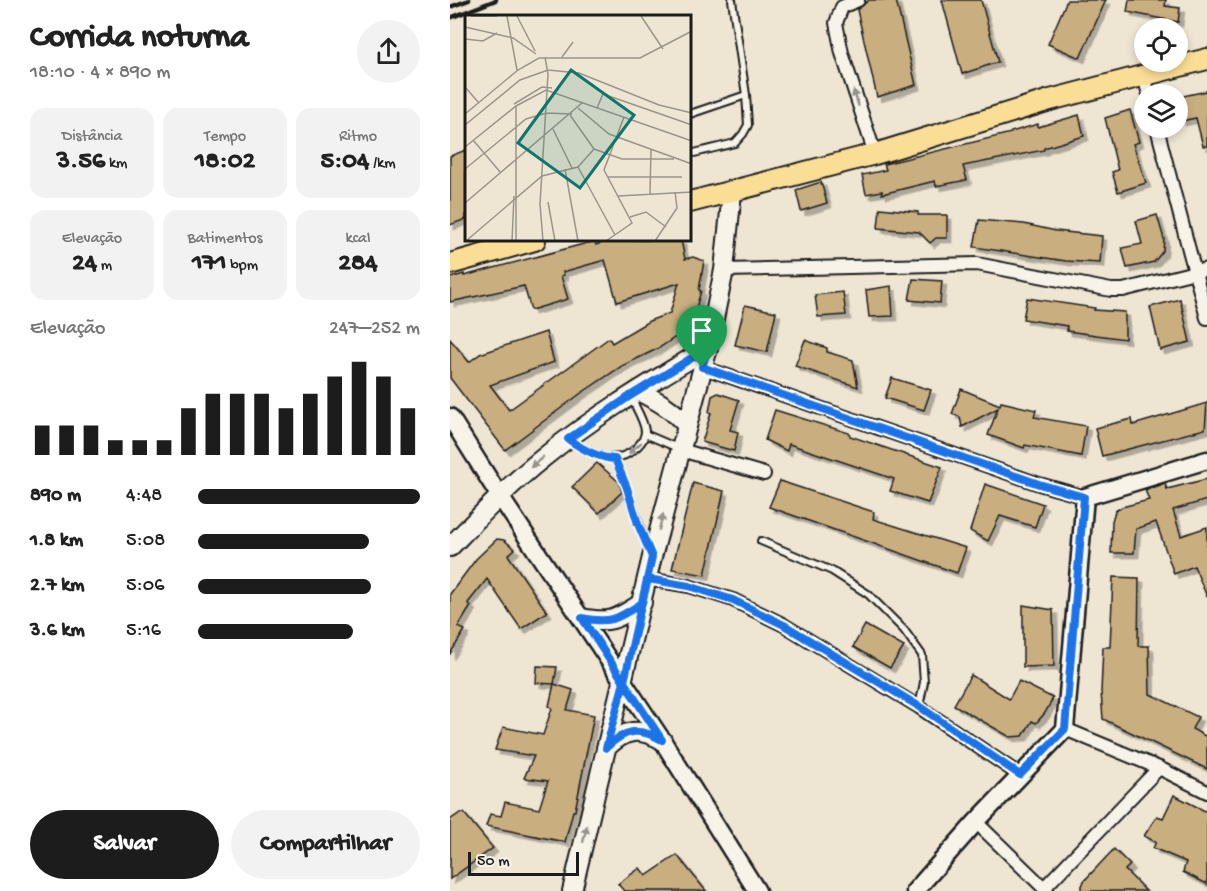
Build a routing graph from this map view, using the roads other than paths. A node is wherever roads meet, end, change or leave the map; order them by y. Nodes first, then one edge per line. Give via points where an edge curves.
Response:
1 (732, 0) edge
2 (858, 0) edge
3 (1207, 59) edge
4 (1151, 84) edge
5 (1134, 88) edge
6 (746, 95) junction
7 (692, 113) edge
8 (1160, 138) edge
9 (692, 154) edge
10 (874, 154) junction
11 (732, 192) junction
12 (692, 202) edge
13 (527, 242) edge
14 (489, 251) junction
15 (450, 255) edge
16 (450, 264) edge
17 (724, 270) junction
18 (1201, 271) edge
19 (1207, 318) edge
20 (708, 348) junction
21 (702, 367) junction
22 (634, 394) junction
23 (450, 417) edge
24 (687, 426) junction
25 (645, 434) junction
26 (568, 439) junction
27 (681, 450) junction
28 (615, 459) junction
29 (1207, 460) edge
30 (764, 474) dead end
31 (499, 495) junction
32 (1084, 497) junction
33 (761, 541) dead end
34 (450, 547) edge
35 (652, 557) junction
36 (648, 579) junction
37 (642, 603) junction
38 (582, 618) junction
39 (624, 682) junction
40 (920, 707) junction
41 (1065, 729) junction
42 (662, 740) junction
43 (606, 748) junction
44 (1159, 768) junction
45 (1020, 775) junction
46 (1207, 792) edge
47 (976, 822) junction
48 (1045, 890) edge
49 (572, 891) edge
50 (757, 891) edge
51 (915, 891) edge

1 - 6 lane
10 -> 2 street via 836,23 842,7
3 - 4 main road
5 - 10 main road via 1050,100
6 - 7 lane
6 - 9 lane via 748,125 735,143
8 - 18 street
10 - 11 main road
11 - 12 main road
11 - 17 main road
13 - 14 main road
14 - 15 main road
14 - 16 main road
17 - 18 street via 977,264 1111,290
17 - 20 main road
18 - 19 street
20 - 21 main road
20 - 22 main road
21 - 24 main road
21 - 32 street
22 - 24 main road via 663,404
22 - 25 lane
22 - 26 main road
23 - 31 street
24 - 27 main road
25 - 27 lane
25 -> 28 lane via 631,453
26 - 28 lane via 606,459
26 -> 31 main road
27 - 30 street
35 -> 27 main road
28 - 35 lane
29 - 32 street
31 - 34 main road
31 - 38 street
32 - 41 street
33 - 40 lane via 832,571 868,594 904,630 922,655 924,682
35 - 36 main road
36 - 37 main road
36 - 40 street via 689,586 733,600 784,625
37 - 38 main road via 615,619 602,622
37 - 39 main road
38 - 39 street
39 - 42 street
39 - 43 main road
40 - 45 street
41 - 44 street
41 - 45 street
42 - 43 main road via 649,733 635,732 617,737
42 - 50 street
49 -> 43 main road
44 - 46 street
44 - 48 street
45 - 47 street
47 - 48 street
47 - 51 street

